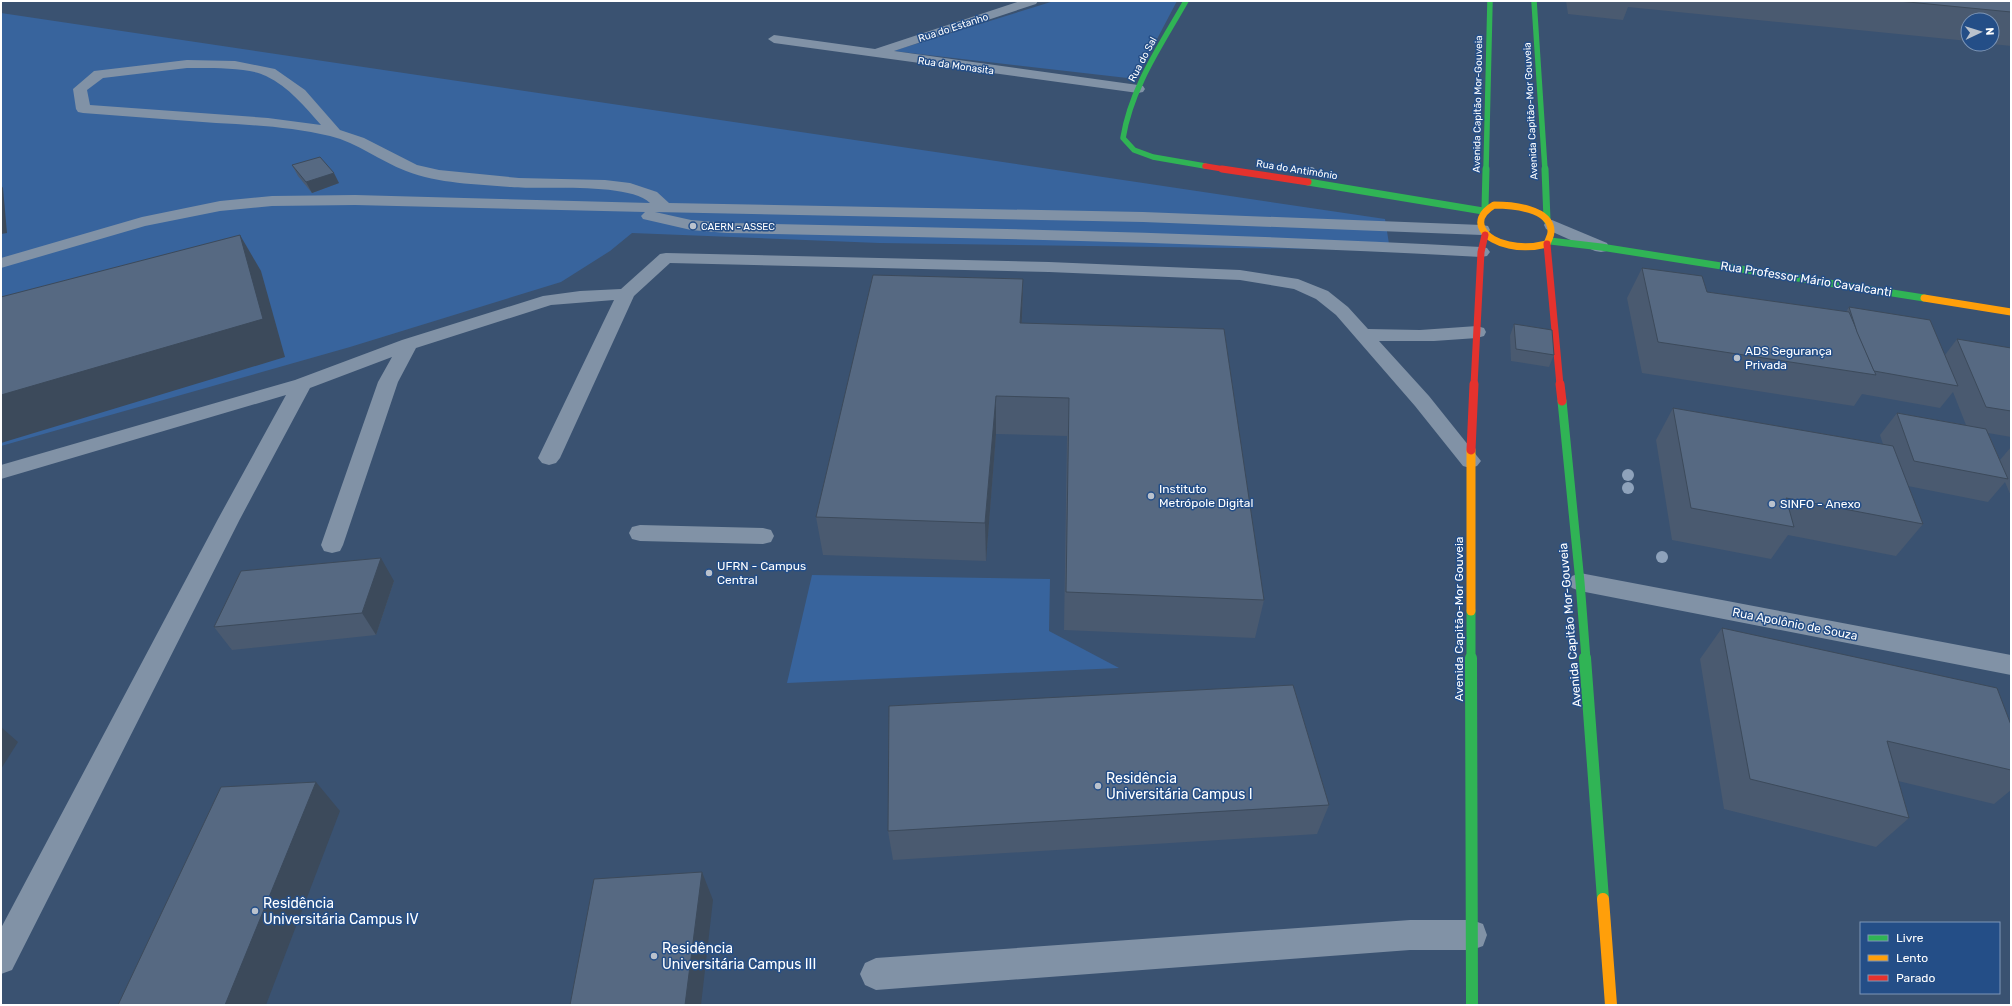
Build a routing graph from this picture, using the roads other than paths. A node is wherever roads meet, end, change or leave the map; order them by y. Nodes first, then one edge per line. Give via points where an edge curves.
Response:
1 (1032, 1) edge
2 (1186, 1) edge
3 (1490, 1) edge
4 (1534, 1) edge
5 (774, 39) dead end
6 (874, 54) junction
7 (1138, 89) junction
8 (1122, 129) joint
9 (335, 133) junction
10 (1484, 209) junction
11 (660, 212) junction
12 (1484, 232) junction
13 (1549, 232) junction
14 (1601, 247) joint
15 (1480, 252) junction
16 (1, 263) edge
17 (626, 294) junction
18 (2011, 312) edge
19 (1476, 332) junction
20 (1363, 334) junction
21 (408, 344) junction
22 (302, 384) junction
23 (549, 458) dead end
24 (1470, 461) junction
25 (1, 472) edge
26 (640, 533) dead end
27 (763, 536) dead end
28 (332, 545) dead end
29 (1580, 582) junction
30 (2011, 665) edge
31 (1472, 935) junction
32 (1, 959) edge
33 (876, 974) dead end
34 (1472, 1005) edge
35 (1612, 1005) edge

1 - 6 street, Rua do Estanho
2 - 7 main road, Rua do Sal
3 - 10 main road, Avenida Capitão Mor-Gouveia
4 - 13 main road, Avenida Capitão-Mor Gouveia
5 - 6 street, Rua da Monasita
6 - 7 street, Rua da Monasita
7 - 8 main road, Rua do Sal
8 - 10 main road, Rua do Antimônio via 1123,138 1128,145 1153,157
9 - 9 street via 268,122 83,109 80,89 99,74 187,64 235,65 270,72 300,93
9 - 11 street via 359,141 412,168 438,175 519,183 630,188 651,195
10 - 12 main road, Avenida Capitão Mor-Gouveia via 1479,216 1479,225
10 - 13 main road, Rua do Antimônio via 1494,205 1517,206 1532,210
11 - 12 street via 1143,217
11 - 15 street via 691,225 727,228 1007,234 1352,245
11 - 16 street via 607,207 356,200 272,201 206,209 142,222
12 - 13 main road via 1505,244 1521,247
12 - 15 main road, Avenida Capitão-Mor Gouveia
13 - 14 street, Rua Professor Mário Cavalcanti
13 - 29 main road, Avenida Capitão Mor-Gouveia
14 - 18 main road, Rua Professor Mário Cavalcanti
15 - 19 main road, Avenida Capitão-Mor Gouveia
17 - 20 street via 666,258 1049,267 1240,275 1298,284 1313,290 1342,311
17 - 21 street via 549,300
17 - 23 street
19 - 20 street via 1405,338
19 - 24 main road, Avenida Capitão-Mor Gouveia
20 - 24 street
21 - 22 street
21 - 28 street via 388,382
22 - 25 street
22 - 32 street
24 - 31 main road, Avenida Capitão-Mor Gouveia
26 - 27 street
29 - 30 street, Rua Apolônio de Souza
29 - 35 main road, Avenida Capitão Mor-Gouveia
31 - 33 street via 1410,936
31 - 34 main road, Avenida Capitão-Mor Gouveia

